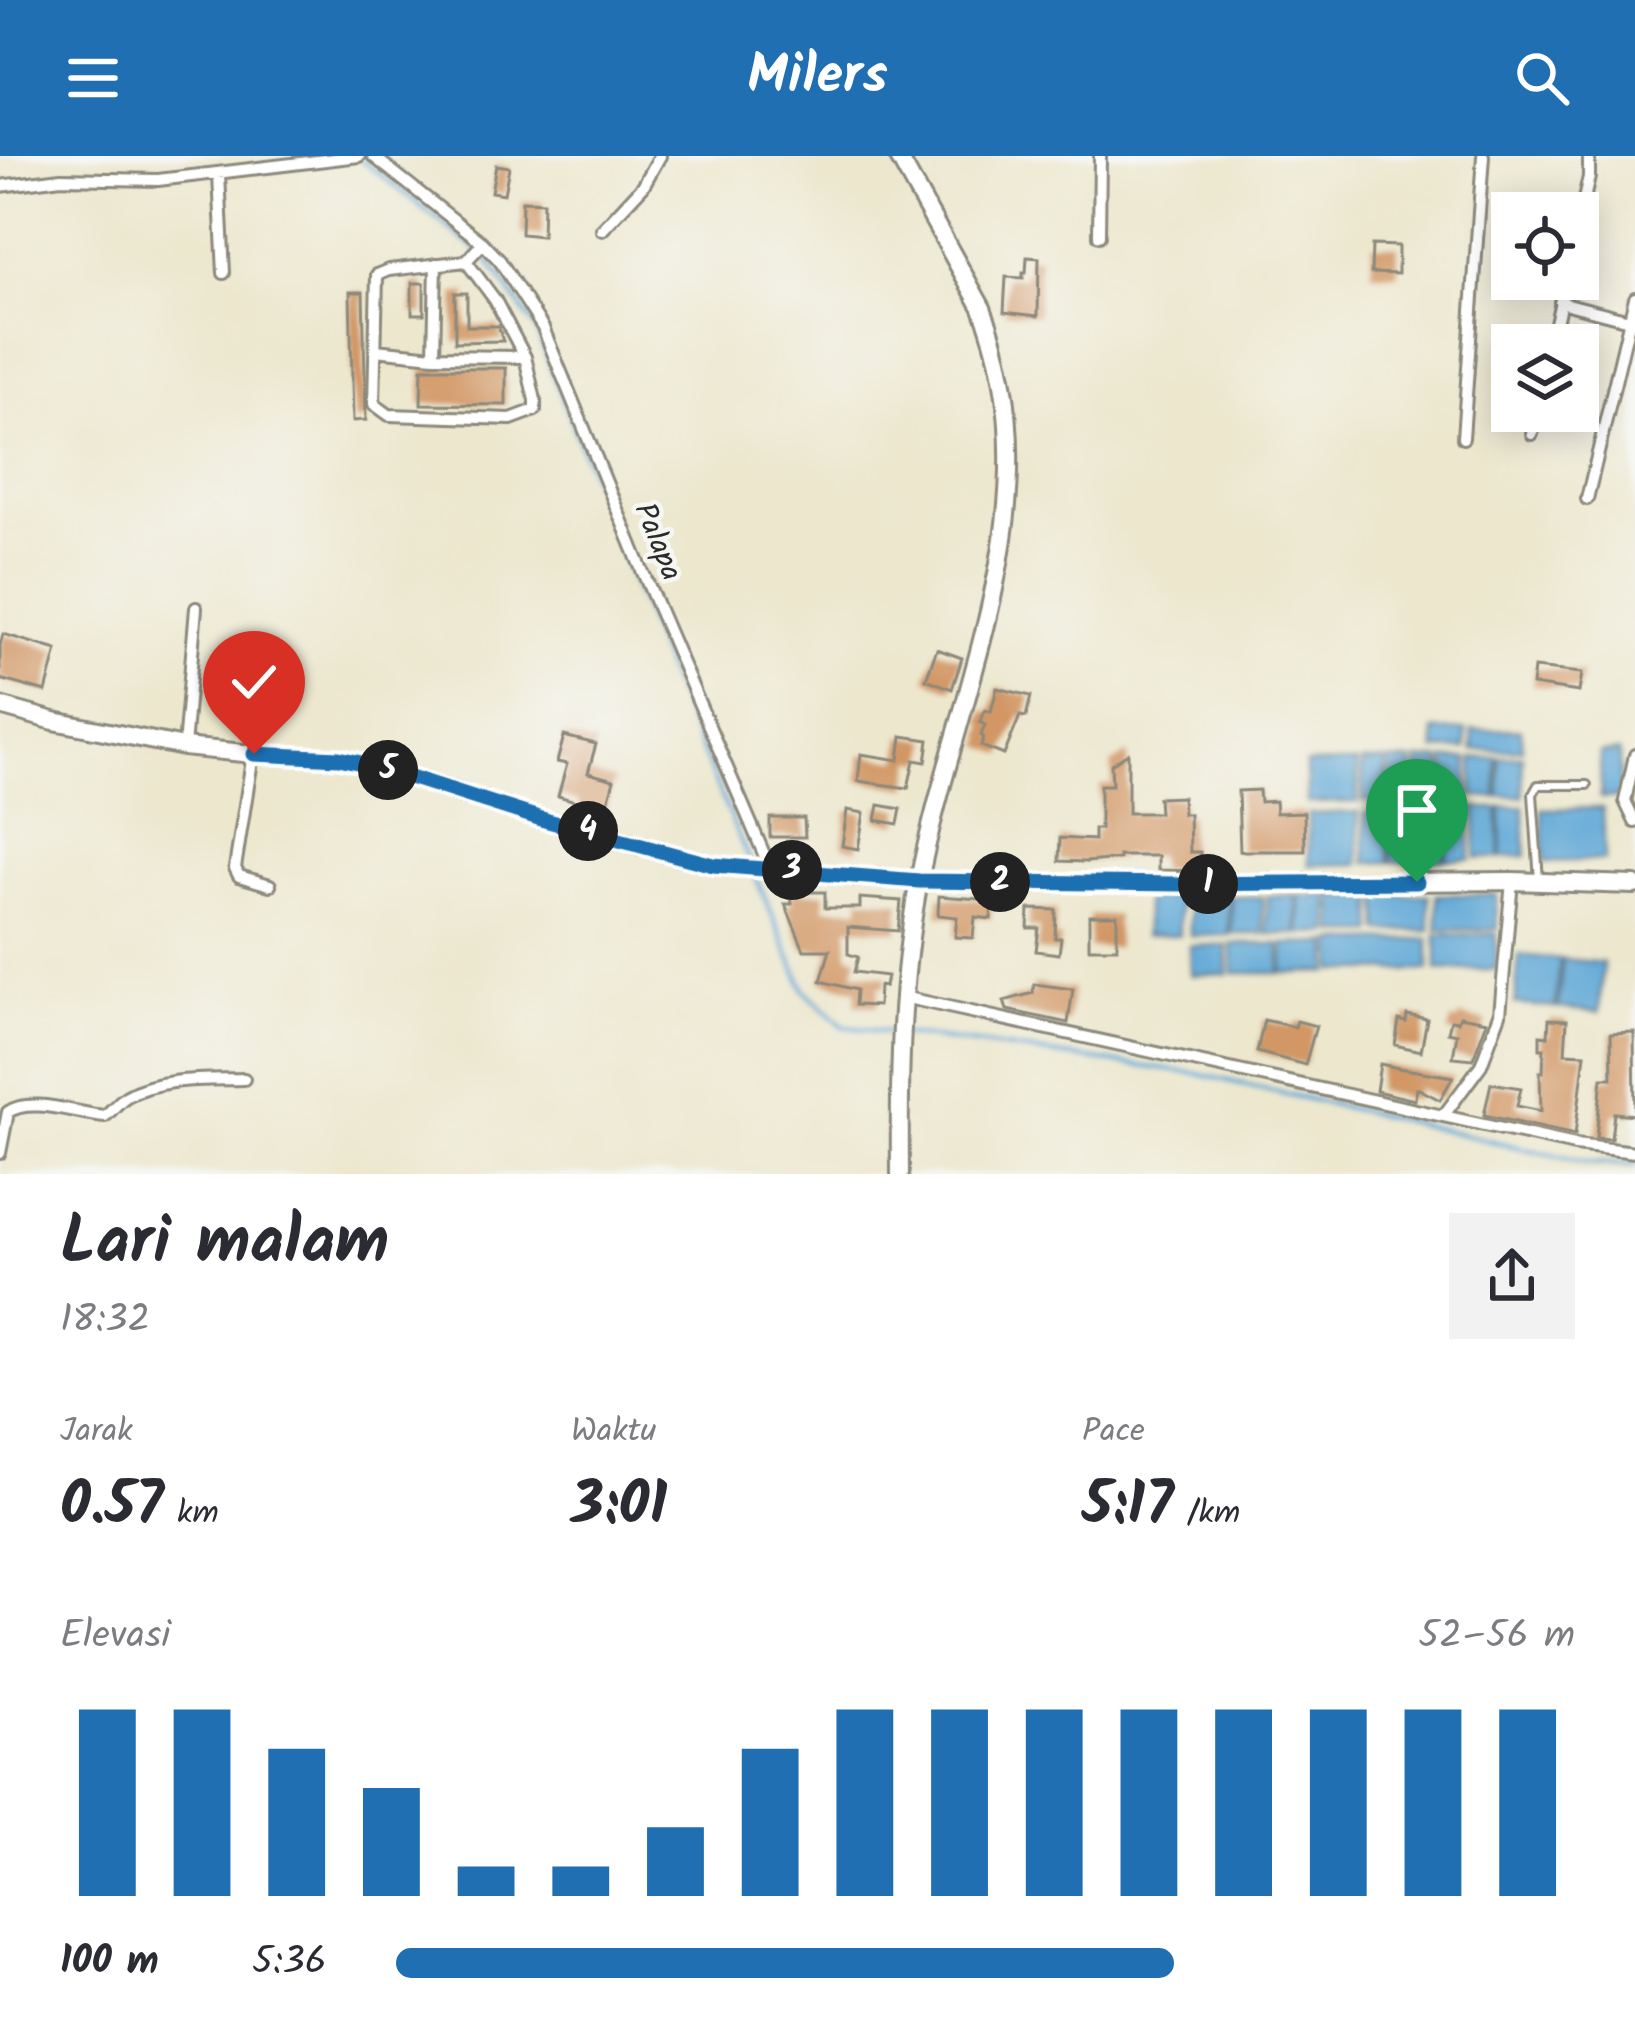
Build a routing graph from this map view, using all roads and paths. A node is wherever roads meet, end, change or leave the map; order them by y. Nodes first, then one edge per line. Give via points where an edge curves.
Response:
1 (374, 156) edge
2 (660, 156) edge
3 (898, 156) edge
4 (1100, 156) edge
5 (1483, 156) edge
6 (1589, 156) edge
7 (353, 157) edge
8 (219, 175) junction
9 (0, 186) edge
10 (1586, 192) edge
11 (602, 230) dead end
12 (1099, 236) dead end
13 (475, 252) junction
14 (436, 264) junction
15 (224, 273) dead end
16 (1635, 298) edge
17 (1560, 302) joint
18 (1632, 321) edge
19 (1555, 324) edge
20 (374, 350) junction
21 (434, 356) junction
22 (525, 358) junction
23 (1463, 438) dead end
24 (1587, 499) dead end
25 (196, 608) dead end
26 (0, 706) edge
27 (184, 747) junction
28 (254, 754) junction
29 (1635, 755) edge
30 (1587, 785) dead end
31 (1635, 822) edge
32 (760, 868) junction
33 (919, 881) junction
34 (1512, 881) junction
35 (1539, 881) junction
36 (270, 885) dead end
37 (1635, 885) edge
38 (903, 997) junction
39 (244, 1079) dead end
40 (1444, 1115) junction
41 (1635, 1152) edge
42 (0, 1153) edge
43 (900, 1174) edge

1 - 13 street, Palapa
2 - 11 street
3 - 33 street via 993,335 1009,446 995,585
4 - 12 street
5 - 23 street
6 - 10 street
7 - 8 street
8 - 9 street
8 - 15 street
13 - 14 street
13 - 22 street
13 - 32 street, Palapa via 500,261 543,328
14 - 20 street via 377,275
14 - 21 street
16 - 18 street
17 - 18 street
17 - 19 street
18 - 24 street
20 - 21 street
20 - 22 street via 374,404 389,416 525,416 535,400
21 - 22 street
25 - 27 street
26 - 27 street
27 - 28 street
28 - 32 street via 379,767 713,865
28 - 36 street via 235,868
29 - 31 street via 1625,802
30 - 35 lane via 1538,785 1533,794
32 - 33 street
33 - 34 street
33 - 38 street
34 - 35 street
34 - 40 street via 1500,1014 1481,1065
35 - 37 street
38 - 40 street
38 - 43 street
39 - 42 street via 154,1086 102,1116 17,1106 8,1112
40 - 41 street

